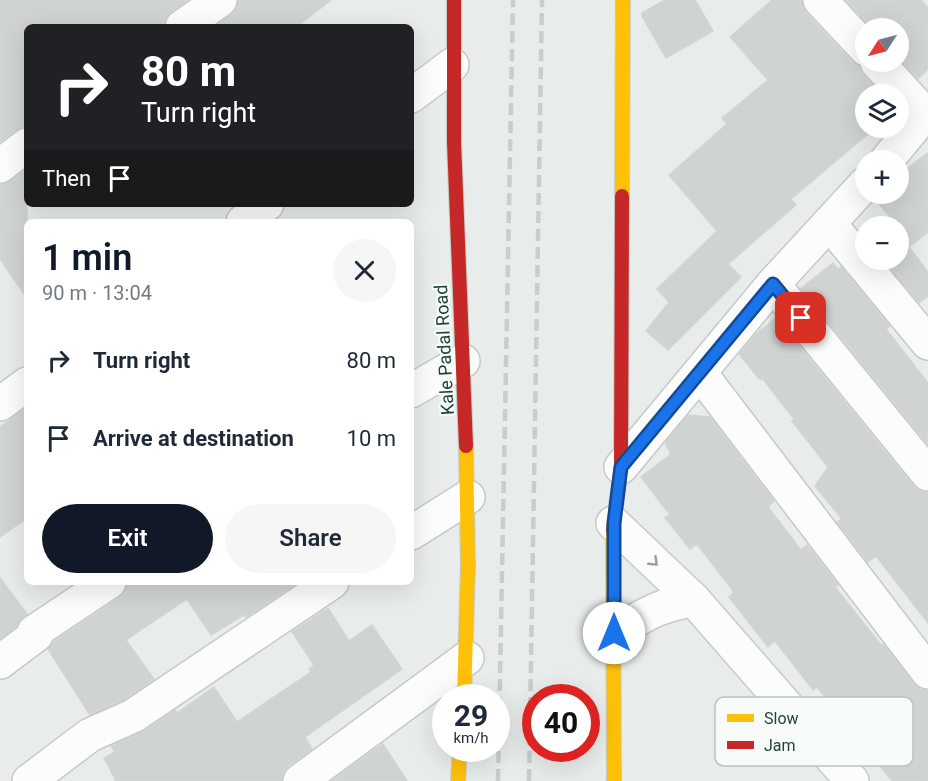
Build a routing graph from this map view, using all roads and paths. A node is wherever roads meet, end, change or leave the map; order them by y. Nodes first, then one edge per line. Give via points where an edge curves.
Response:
1 (220, 0) edge
2 (454, 0) edge
3 (623, 0) edge
4 (820, 0) edge
5 (186, 24) edge
6 (855, 37) edge
7 (452, 66) junction
8 (887, 72) edge
9 (414, 94) edge
10 (927, 112) edge
11 (24, 147) edge
12 (895, 150) edge
13 (0, 166) edge
14 (855, 195) edge
15 (263, 207) edge
16 (247, 219) edge
17 (829, 223) junction
18 (773, 284) junction
19 (928, 343) edge
20 (463, 361) junction
21 (700, 374) junction
22 (24, 386) edge
23 (414, 389) edge
24 (0, 404) edge
25 (621, 467) junction
26 (928, 474) edge
27 (468, 497) junction
28 (614, 523) junction
29 (414, 531) edge
30 (104, 585) edge
31 (328, 585) edge
32 (694, 600) junction
33 (614, 633) junction
34 (467, 658) junction
35 (0, 662) edge
36 (928, 672) edge
37 (465, 684) edge
38 (779, 697) edge
39 (459, 762) edge
40 (839, 766) edge
41 (29, 781) edge
42 (300, 781) edge
43 (458, 781) edge
44 (614, 781) edge
45 (852, 781) edge

1 - 5 street
2 - 7 street, Kale Padal Road
3 - 25 street
4 - 6 street
7 - 9 street
7 - 20 street, Kale Padal Road
8 - 10 street
10 - 12 street
11 - 13 street
14 - 17 street
15 - 16 street
17 - 18 street
17 - 19 street
18 - 21 street
18 - 26 street
20 - 23 street
20 - 27 street, Kale Padal Road
21 - 25 street
21 - 36 street
22 - 24 street
25 - 28 street
27 - 29 street
27 - 34 street, Kale Padal Road
28 -> 32 street
28 - 33 street
30 - 35 street via 34,632 36,635
31 - 41 street via 133,716 90,735
32 - 33 street via 660,607
32 - 38 street
33 - 44 street
34 - 37 street, Kale Padal Road
34 - 42 street
39 - 43 street
40 - 45 street

